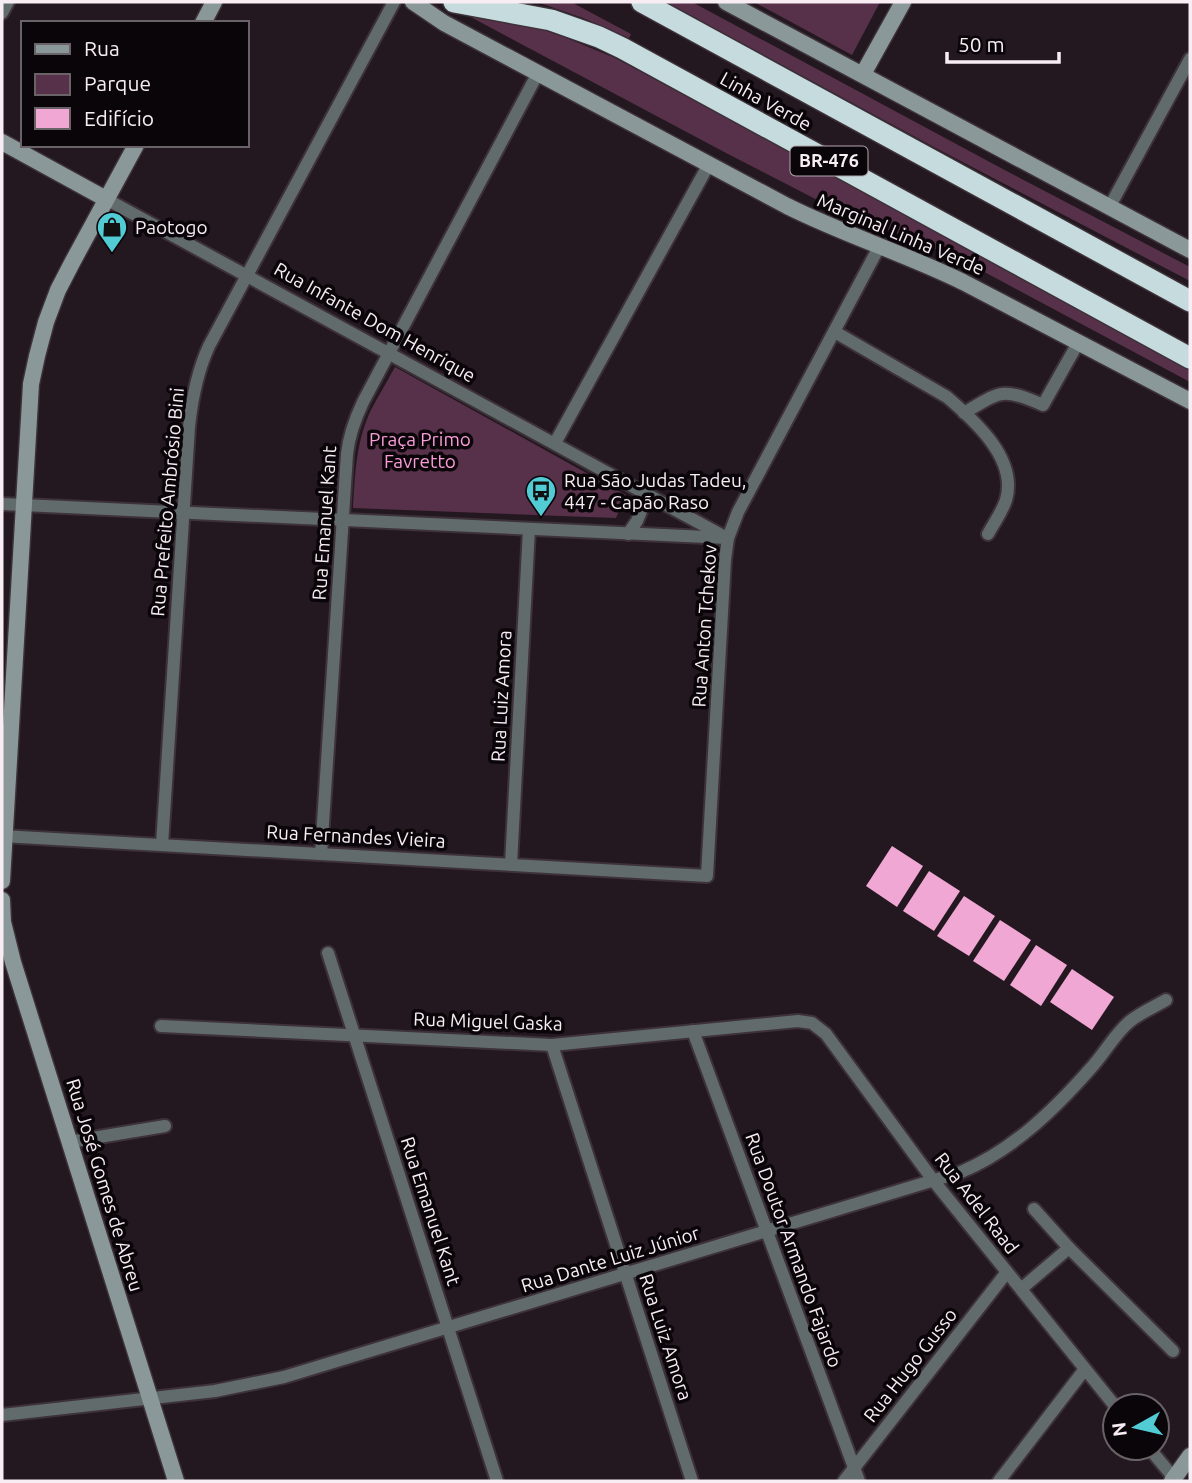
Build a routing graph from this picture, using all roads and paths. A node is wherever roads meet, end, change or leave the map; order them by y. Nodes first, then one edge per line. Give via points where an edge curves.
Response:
1 (8, 2) edge
2 (214, 2) edge
3 (394, 2) edge
4 (412, 2) edge
5 (454, 2) edge
6 (642, 2) edge
7 (726, 2) edge
8 (903, 2) edge
9 (2, 13) edge
10 (204, 21) edge
11 (1190, 59) edge
12 (538, 73) junction
13 (863, 74) junction
14 (2, 142) edge
15 (135, 147) edge
16 (709, 164) junction
17 (106, 199) junction
18 (1110, 206) junction
19 (879, 247) junction
20 (1190, 250) edge
21 (246, 275) junction
22 (1190, 301) edge
23 (835, 332) junction
24 (1078, 343) junction
25 (389, 353) junction
26 (1190, 358) edge
27 (1190, 401) edge
28 (964, 413) junction
29 (555, 443) junction
30 (648, 494) junction
31 (2, 504) edge
32 (23, 505) junction
33 (183, 513) junction
34 (342, 520) junction
35 (529, 529) junction
36 (628, 534) junction
37 (988, 534) dead end
38 (728, 538) junction
39 (3, 836) edge
40 (162, 845) junction
41 (321, 854) junction
42 (511, 864) junction
43 (708, 876) joint
44 (2, 881) edge
45 (2, 900) edge
46 (328, 953) dead end
47 (1166, 1000) dead end
48 (812, 1023) joint
49 (161, 1026) dead end
50 (693, 1031) junction
51 (355, 1035) junction
52 (552, 1045) junction
53 (165, 1126) dead end
54 (69, 1142) junction
55 (933, 1180) junction
56 (1034, 1209) dead end
57 (766, 1231) junction
58 (1069, 1248) junction
59 (1007, 1272) junction
60 (626, 1274) junction
61 (1021, 1289) junction
62 (448, 1328) junction
63 (1173, 1351) dead end
64 (1085, 1369) junction
65 (1104, 1392) edge
66 (150, 1398) junction
67 (2, 1415) edge
68 (1190, 1456) edge
69 (1160, 1462) edge
70 (855, 1467) junction
71 (1173, 1480) edge
72 (176, 1481) edge
73 (497, 1481) edge
74 (692, 1481) edge
75 (844, 1481) edge
76 (859, 1481) edge
77 (999, 1481) edge

1 - 9 street
2 - 10 main road
3 - 21 street, Rua Prefeito Ambrósio Bini
4 - 12 main road, Marginal Linha Verde
5 - 26 highway, Linha Verde / BR-476 via 551,20 622,48
6 - 22 highway, Linha Verde / BR-476
7 - 13 main road
8 - 13 main road
11 - 18 street
12 - 16 main road, Marginal Linha Verde
12 - 25 street, Rua Emanuel Kant
13 - 18 main road
14 - 17 main road, Rua Infante Dom Henrique
15 - 17 main road
16 - 19 main road, Marginal Linha Verde via 817,221
16 - 29 street
17 - 21 street, Rua Infante Dom Henrique
17 - 32 main road via 58,290 37,356
18 - 20 main road
19 - 23 street, Rua Anton Tchekov
19 - 24 main road, Marginal Linha Verde via 928,265
21 - 25 street, Rua Infante Dom Henrique
21 - 33 street, Rua Prefeito Ambrósio Bini via 194,385
23 - 28 street via 947,397
23 - 38 street, Rua Anton Tchekov
24 - 27 main road, Marginal Linha Verde
24 - 28 street via 1043,405 1002,393
25 - 29 street, Rua Infante Dom Henrique
25 - 34 street, Rua Emanuel Kant via 349,436
28 - 37 street via 994,445 1006,468 1005,502
29 - 30 street, Rua Infante Dom Henrique
30 - 36 street
30 - 38 street, Rua Infante Dom Henrique
31 - 32 street
32 - 33 street
32 - 39 main road
33 - 34 street
33 - 40 street, Rua Prefeito Ambrósio Bini
34 - 35 street
34 - 41 street, Rua Emanuel Kant
35 - 36 street
35 - 42 street, Rua Luiz Amora
36 - 38 street
38 - 43 street, Rua Anton Tchekov
39 - 40 street, Rua Fernandes Vieira
39 - 44 main road
40 - 41 street, Rua Fernandes Vieira
41 - 42 street, Rua Fernandes Vieira
42 - 43 street, Rua Fernandes Vieira
45 - 54 main road, Rua José Gomes de Abreu via 10,954
46 - 51 street, Rua Emanuel Kant
47 - 55 street, Rua Dante Luiz Júnior via 1128,1023 1073,1088 1001,1152
48 - 50 street, Rua Miguel Gaska
48 - 55 street, Rua Adel Raad via 825,1034
49 - 51 street, Rua Miguel Gaska
50 - 52 street, Rua Miguel Gaska
50 - 57 street, Rua Doutor Armando Fajardo
51 - 52 street, Rua Miguel Gaska
51 - 62 street, Rua Emanuel Kant
52 - 60 street, Rua Luiz Amora
53 - 54 street
54 - 66 main road, Rua José Gomes de Abreu
55 - 57 street, Rua Dante Luiz Júnior
55 - 59 street, Rua Adel Raad
56 - 58 street
57 - 60 street, Rua Dante Luiz Júnior
57 - 70 street, Rua Doutor Armando Fajardo
58 - 61 street
58 - 63 street
59 - 61 street, Rua Adel Raad
59 - 70 street, Rua Hugo Gusso
60 - 62 street, Rua Dante Luiz Júnior
60 - 74 street, Rua Luiz Amora
61 - 64 street, Rua Adel Raad
62 - 66 street, Rua Dante Luiz Júnior via 284,1377
62 - 73 street, Rua Emanuel Kant
64 - 65 street, Rua Adel Raad
64 - 77 street
66 - 67 street, Rua Dante Luiz Júnior
66 - 72 main road, Rua José Gomes de Abreu
68 - 71 main road
69 - 71 street
70 - 75 street, Rua Hugo Gusso
70 - 76 street, Rua Doutor Armando Fajardo

